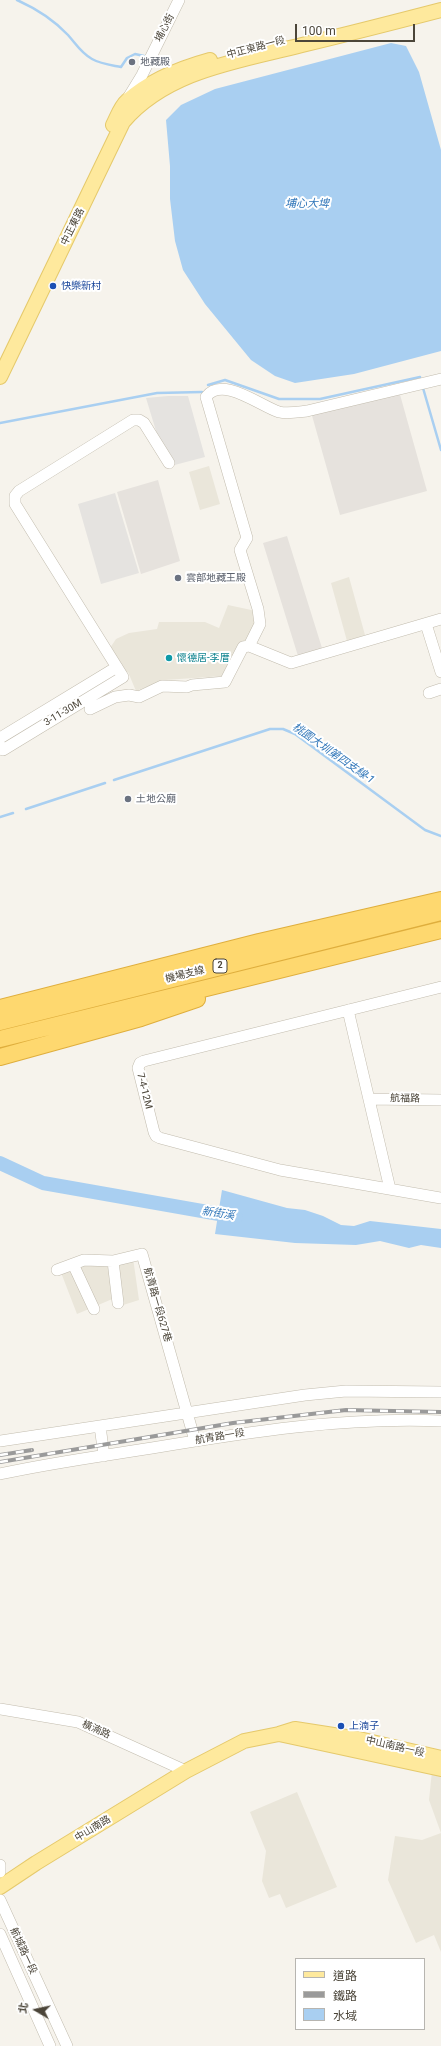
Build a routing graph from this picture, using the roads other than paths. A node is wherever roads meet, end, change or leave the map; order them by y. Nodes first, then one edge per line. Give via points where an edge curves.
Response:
1 (180, 0) edge
2 (441, 0) edge
3 (441, 10) edge
4 (162, 89) joint
5 (126, 102) junction
6 (123, 122) junction
7 (0, 357) edge
8 (0, 377) edge
9 (441, 379) edge
10 (169, 463) dead end
11 (441, 619) edge
12 (426, 624) junction
13 (249, 646) junction
14 (117, 667) junction
15 (441, 672) edge
16 (441, 689) edge
17 (429, 693) dead end
18 (90, 709) dead end
19 (0, 738) edge
20 (2, 748) edge
21 (441, 900) edge
22 (441, 912) edge
23 (441, 930) edge
24 (288, 967) junction
25 (441, 987) edge
26 (202, 997) junction
27 (0, 1008) edge
28 (348, 1010) junction
29 (0, 1022) edge
30 (0, 1039) edge
31 (0, 1049) edge
32 (0, 1057) edge
33 (369, 1099) junction
34 (441, 1100) edge
35 (390, 1189) junction
36 (441, 1198) edge
37 (114, 1261) junction
38 (74, 1264) junction
39 (57, 1270) dead end
40 (118, 1303) dead end
41 (94, 1309) dead end
42 (441, 1392) edge
43 (188, 1413) junction
44 (441, 1422) edge
45 (100, 1426) junction
46 (195, 1441) junction
47 (0, 1442) edge
48 (104, 1456) junction
49 (0, 1474) edge
50 (0, 1709) edge
51 (279, 1734) junction
52 (441, 1758) edge
53 (441, 1769) edge
54 (186, 1771) junction
55 (0, 1865) edge
56 (0, 1872) edge
57 (0, 1887) edge
58 (0, 1900) edge
59 (0, 1934) edge
60 (50, 2046) edge
61 (67, 2046) edge

1 - 5 street, 埔心街
2 - 5 main road, 中正東路一段 via 190,66 156,80
3 - 4 main road, 中正東路一段 via 201,71
4 - 6 main road, 中正東路 via 135,108
5 - 6 street, 埔心街
5 - 7 main road, 中正東路
6 - 8 main road, 中正東路
9 - 13 street via 307,411 287,413 238,392 222,388 212,390 206,396 247,538 240,550 260,624
10 - 14 street via 144,423 133,420 19,491 15,496 15,504
11 - 12 street
12 - 13 street via 291,663
12 - 15 street
13 - 18 street via 243,647 225,682 187,687 162,686 139,697 115,697
14 - 19 street, 3-11-30M
14 - 20 street, 3-11-30M via 123,677
16 - 17 street
21 - 27 highway via 259,942
22 - 29 highway, 機場支線 / 2
23 - 24 highway, 機場支線 / 2
24 - 26 highway via 248,985
24 - 30 highway, 機場支線 / 2
25 - 28 street, 7-4-12M
26 - 31 highway
26 - 32 highway via 141,1018
28 - 33 street
28 - 35 street, 7-4-12M via 144,1061 138,1068 156,1136 280,1170
33 - 34 street, 航福路
33 - 35 street
35 - 36 street, 7-4-12M
37 - 38 street, 航青路一段627巷 via 84,1260
37 - 40 street
37 - 43 street, 航青路一段627巷 via 142,1254
38 - 39 street, 航青路一段627巷
38 - 41 street
42 - 43 street via 346,1391
43 - 45 street
43 - 46 street, 航青路一段627巷
44 - 46 street, 航青路一段 via 343,1422 272,1429
45 - 47 street
45 - 48 street
46 - 48 street, 航青路一段
48 - 49 street, 航青路一段
50 - 54 street, 橫湳路 via 78,1722
51 - 52 main road, 中山南路一段 via 295,1729 359,1739
51 - 53 main road, 中山南路一段
51 - 54 main road, 中山南路一段 via 244,1741
54 - 57 main road, 中山南路 via 36,1862
55 - 56 street
58 - 61 street, 航城路一段
59 - 60 street, 航城路一段

